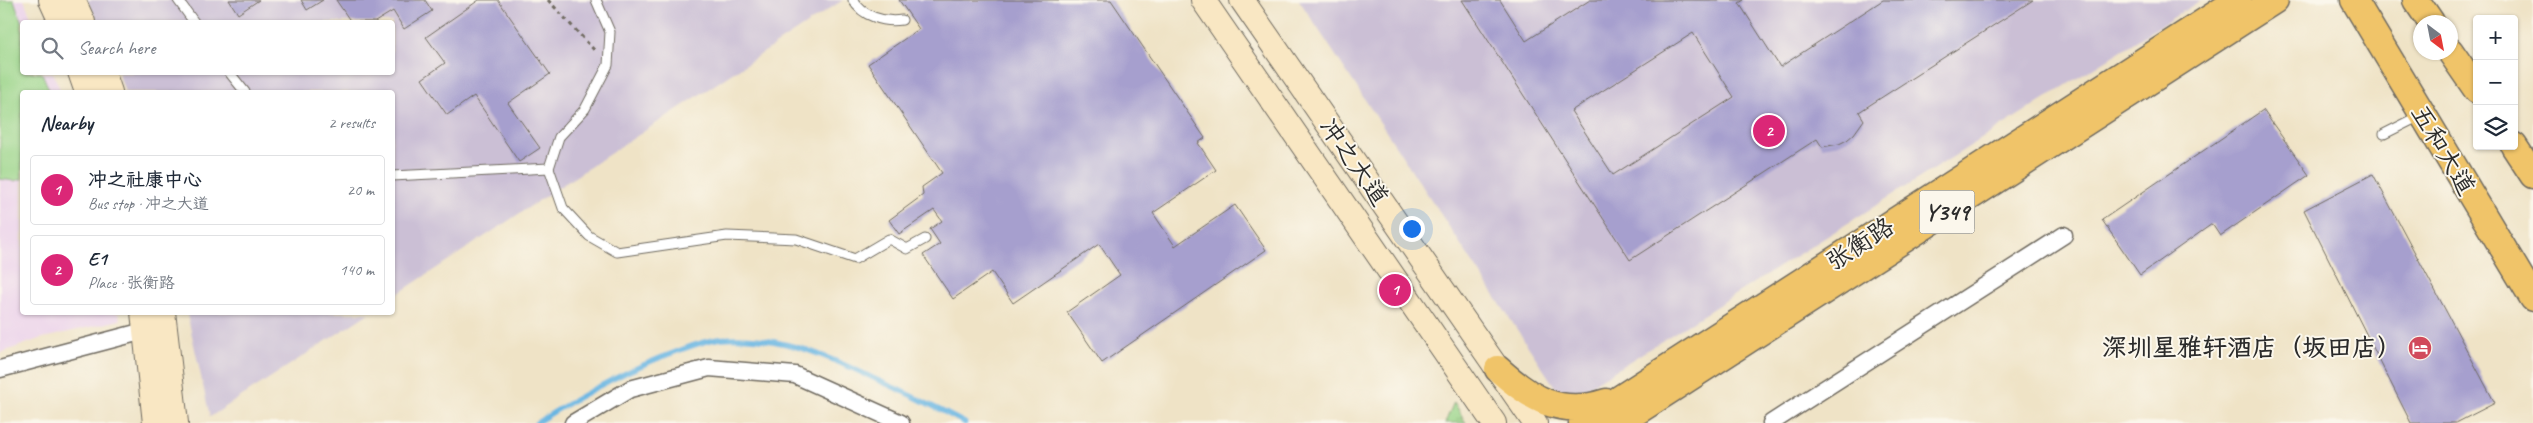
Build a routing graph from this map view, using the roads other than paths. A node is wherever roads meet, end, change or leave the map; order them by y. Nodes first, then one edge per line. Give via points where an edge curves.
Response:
1 (51, 0) edge
2 (73, 0) edge
3 (178, 0) edge
4 (596, 0) edge
5 (852, 0) edge
6 (1202, 0) edge
7 (1242, 0) edge
8 (2238, 0) edge
9 (2275, 0) edge
10 (2354, 0) edge
11 (2416, 0) edge
12 (2426, 15) edge
13 (60, 20) edge
14 (82, 20) edge
15 (193, 20) edge
16 (902, 20) dead end
17 (2456, 60) edge
18 (81, 75) edge
19 (103, 75) edge
20 (231, 75) edge
21 (2473, 84) edge
22 (86, 90) edge
23 (109, 90) edge
24 (240, 90) edge
25 (2422, 116) junction
26 (2384, 134) dead end
27 (2517, 150) edge
28 (549, 168) junction
29 (2533, 175) edge
30 (395, 176) edge
31 (2064, 235) dead end
32 (925, 239) dead end
33 (2533, 298) edge
34 (164, 315) edge
35 (143, 322) edge
36 (0, 369) edge
37 (1498, 369) junction
38 (1633, 408) edge
39 (155, 423) edge
40 (176, 423) edge
41 (573, 423) edge
42 (901, 423) edge
43 (1494, 423) edge
44 (1535, 423) edge
45 (1582, 423) edge
46 (1619, 423) edge
47 (1771, 423) edge

1 - 13 main road
2 - 14 main road
3 - 15 lane
4 - 28 lane via 610,32 608,65 585,109 559,137
5 - 16 lane via 872,17 890,22
6 - 43 main road, 冲之大道
7 - 37 main road, 冲之大道
8 - 38 main road, 张衡路
9 - 38 main road, 张衡路 / Y349
10 - 25 main road, 五和大道
11 - 12 main road
17 - 21 main road
18 - 22 main road
19 - 23 main road
20 - 24 lane
25 - 26 lane
25 - 33 main road, 五和大道
27 - 29 main road
28 - 30 lane
28 - 32 lane via 563,208 589,236 617,252 727,236 796,239 855,259 889,239 907,249
31 - 47 street
34 - 40 main road
35 - 36 street
35 - 39 main road
37 - 38 main road via 1519,388 1558,406
37 - 44 main road, 冲之大道
38 - 45 main road, 张衡路
38 - 46 main road, 张衡路 / Y349
41 - 42 street via 630,389 709,368 796,375

